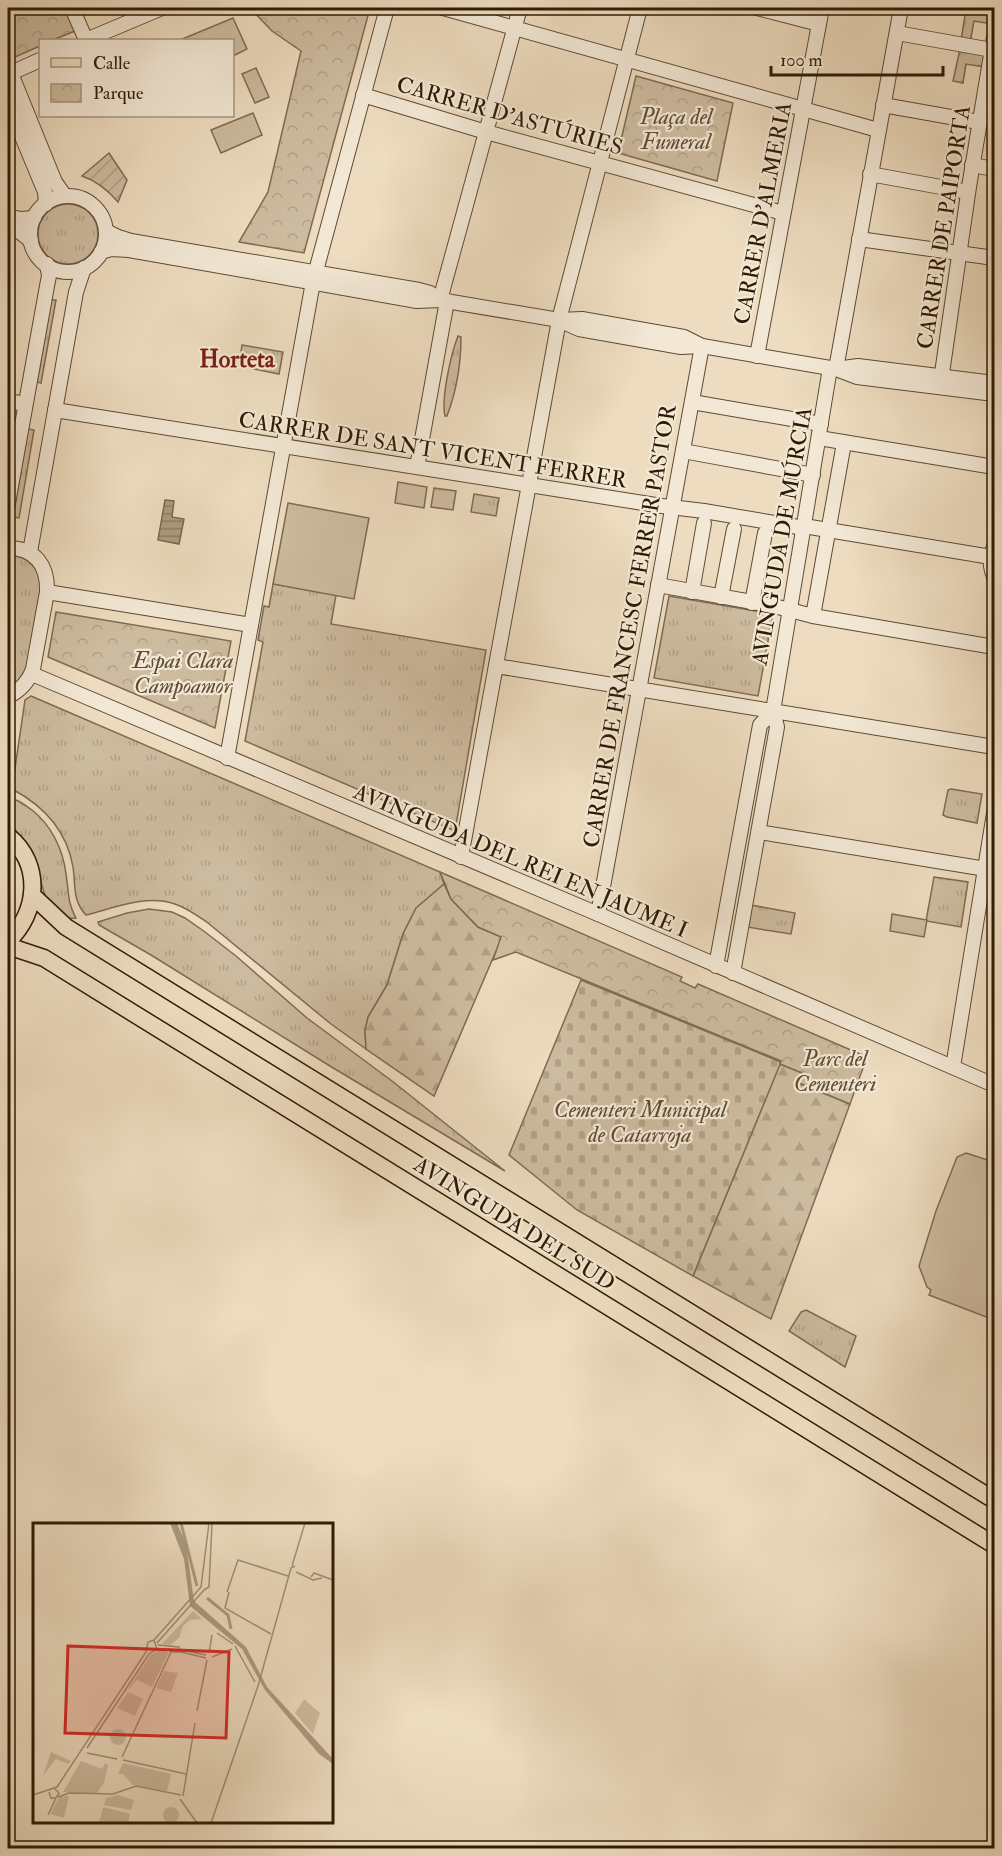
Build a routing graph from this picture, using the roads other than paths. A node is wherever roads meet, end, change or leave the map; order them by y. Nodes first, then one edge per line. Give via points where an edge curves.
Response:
1 (72, 8) edge
2 (162, 8) edge
3 (387, 8) edge
4 (443, 8) edge
5 (520, 8) edge
6 (640, 8) edge
7 (757, 8) edge
8 (822, 8) edge
9 (901, 8) edge
10 (819, 24) junction
11 (514, 28) junction
12 (897, 33) junction
13 (86, 39) edge
14 (88, 39) edge
15 (993, 43) edge
16 (626, 59) junction
17 (39, 60) edge
18 (9, 69) edge
19 (991, 77) edge
20 (363, 95) junction
21 (8, 102) edge
22 (883, 105) junction
23 (803, 109) junction
24 (979, 122) junction
25 (878, 130) junction
26 (486, 132) junction
27 (599, 163) junction
28 (972, 165) junction
29 (994, 169) edge
30 (870, 174) junction
31 (968, 192) junction
32 (65, 196) junction
33 (46, 204) junction
34 (783, 213) junction
35 (8, 217) edge
36 (34, 218) junction
37 (8, 228) edge
38 (106, 231) junction
39 (859, 239) junction
40 (31, 241) junction
41 (101, 252) junction
42 (959, 253) junction
43 (994, 258) edge
44 (47, 264) junction
45 (84, 268) junction
46 (314, 277) junction
47 (443, 301) junction
48 (559, 320) junction
49 (702, 346) junction
50 (757, 356) junction
51 (833, 369) junction
52 (941, 382) junction
53 (994, 383) edge
54 (994, 394) edge
55 (8, 401) edge
56 (692, 402) junction
57 (25, 404) junction
58 (55, 410) junction
59 (821, 424) junction
60 (819, 438) junction
61 (844, 443) junction
62 (282, 446) junction
63 (683, 451) junction
64 (417, 467) junction
65 (994, 467) edge
66 (813, 475) junction
67 (529, 486) junction
68 (8, 503) edge
69 (673, 507) junction
70 (704, 523) dead end
71 (804, 527) junction
72 (734, 529) dead end
73 (828, 530) junction
74 (765, 533) dead end
75 (8, 548) edge
76 (30, 552) junction
77 (993, 552) edge
78 (994, 577) edge
79 (658, 585) junction
80 (47, 592) junction
81 (692, 592) junction
82 (721, 597) junction
83 (752, 603) junction
84 (790, 612) junction
85 (813, 616) junction
86 (251, 625) junction
87 (994, 647) edge
88 (496, 666) junction
89 (32, 674) junction
90 (639, 689) junction
91 (10, 695) edge
92 (8, 709) edge
93 (773, 711) junction
94 (994, 747) edge
95 (227, 758) junction
96 (994, 813) edge
97 (759, 832) junction
98 (8, 836) edge
99 (461, 857) junction
100 (990, 870) edge
101 (33, 895) junction
102 (598, 914) junction
103 (8, 941) edge
104 (8, 946) edge
105 (716, 966) junction
106 (733, 973) junction
107 (953, 1067) junction
108 (994, 1084) edge
109 (994, 1500) edge
110 (994, 1545) edge

1 - 13 street
2 - 14 street
3 - 20 street
4 - 11 street
5 - 11 street
6 - 16 street
7 - 10 street
8 - 10 street, CARRER D'ALMERIA
9 - 12 street, AVINGUDA DE MÚRCIA
10 - 23 street, CARRER D'ALMERIA
11 - 16 street
11 - 26 street
12 - 15 street
12 - 22 street, AVINGUDA DE MÚRCIA
15 - 19 street, CARRER DE PAIPORTA
16 - 23 street
16 - 27 street
17 - 18 street
18 - 32 street via 54,180
19 - 24 street, CARRER DE PAIPORTA
20 - 26 street, CARRER D'ASTÚRIES
20 - 46 street
21 - 33 street via 45,192
22 - 24 street
22 - 25 street, AVINGUDA DE MÚRCIA
23 - 25 street
23 - 34 street, CARRER D'ALMERIA
24 - 28 street, CARRER DE PAIPORTA
25 - 30 street, AVINGUDA DE MÚRCIA
26 - 27 street, CARRER D'ASTÚRIES
26 - 47 street
27 - 34 street, CARRER D'ASTÚRIES
27 - 48 street
28 - 29 street
28 - 31 street, CARRER DE PAIPORTA
30 - 31 street
30 - 39 street, AVINGUDA DE MÚRCIA
31 - 42 street, CARRER DE PAIPORTA
32 - 33 street
32 - 38 street via 78,197 93,205
33 - 36 street
34 - 50 street, CARRER D'ALMERIA
35 - 36 street
36 - 40 street
37 - 40 street
38 - 41 street
38 - 46 street via 131,240
39 - 42 street
39 - 51 street, AVINGUDA DE MÚRCIA
40 - 44 street
41 - 45 street
41 - 46 street via 129,250
42 - 43 street
42 - 52 street, CARRER DE PAIPORTA
44 - 45 street via 60,271
44 - 57 street via 49,276
45 - 58 street via 76,292
46 - 47 street via 417,301
46 - 62 street
47 - 48 street
47 - 64 street
48 - 49 street via 582,319 684,337
48 - 67 street
49 - 50 street
49 - 56 street, CARRER DE FRANCESC FERRER PASTOR
50 - 51 street
51 - 52 street via 858,366
51 - 59 street, AVINGUDA DE MÚRCIA
52 - 53 street
52 - 54 street
55 - 57 street
56 - 59 street
56 - 63 street, CARRER DE FRANCESC FERRER PASTOR
57 - 68 street
58 - 62 street, CARRER DE SANT VICENT FERRER
58 - 76 street
59 - 60 street, AVINGUDA DE MÚRCIA
60 - 61 street
60 - 66 street, AVINGUDA DE MÚRCIA
61 - 65 street
61 - 73 street, AVINGUDA DE MÚRCIA
62 - 64 street, CARRER DE SANT VICENT FERRER
62 - 86 street
63 - 66 street
63 - 69 street, CARRER DE FRANCESC FERRER PASTOR
64 - 67 street, CARRER DE SANT VICENT FERRER
66 - 71 street, AVINGUDA DE MÚRCIA
67 - 69 street, CARRER DE SANT VICENT FERRER
67 - 88 street
69 - 71 street, CARRER DE SANT VICENT FERRER
69 - 79 street, CARRER DE FRANCESC FERRER PASTOR
70 - 81 street
71 - 73 street, CARRER DE SANT VICENT FERRER
71 - 84 street, AVINGUDA DE MÚRCIA
72 - 82 street
73 - 77 street, CARRER DE SANT VICENT FERRER
73 - 85 street, AVINGUDA DE MÚRCIA
74 - 83 street
75 - 76 street
76 - 80 street via 45,570
77 - 78 street
79 - 81 street
79 - 90 street, CARRER DE FRANCESC FERRER PASTOR
80 - 86 street
80 - 89 street
81 - 82 street
82 - 83 street
83 - 84 street
84 - 85 street
84 - 93 street, AVINGUDA DE MÚRCIA
85 - 87 street
86 - 95 street
88 - 90 street
88 - 99 street
89 - 91 street
89 - 95 street, AVINGUDA DEL REI EN JAUME I
90 - 93 street
90 - 102 street, CARRER DE FRANCESC FERRER PASTOR
91 - 92 street
93 - 94 street
93 - 97 street, AVINGUDA DE MÚRCIA via 777,727
93 - 105 street, AVINGUDA DE MÚRCIA via 760,724
95 - 99 street, AVINGUDA DEL REI EN JAUME I
96 - 100 street
97 - 100 street
97 - 106 street, AVINGUDA DE MÚRCIA
98 - 101 main road via 25,857
99 - 102 street, AVINGUDA DEL REI EN JAUME I
100 - 107 street
101 - 103 main road via 28,914
101 - 109 main road, AVINGUDA DEL SUD via 66,927
102 - 105 street, AVINGUDA DEL REI EN JAUME I
104 - 110 main road, AVINGUDA DEL SUD via 44,958
105 - 106 street, AVINGUDA DEL REI EN JAUME I
106 - 107 street, AVINGUDA DEL REI EN JAUME I
107 - 108 street, AVINGUDA DEL REI EN JAUME I

